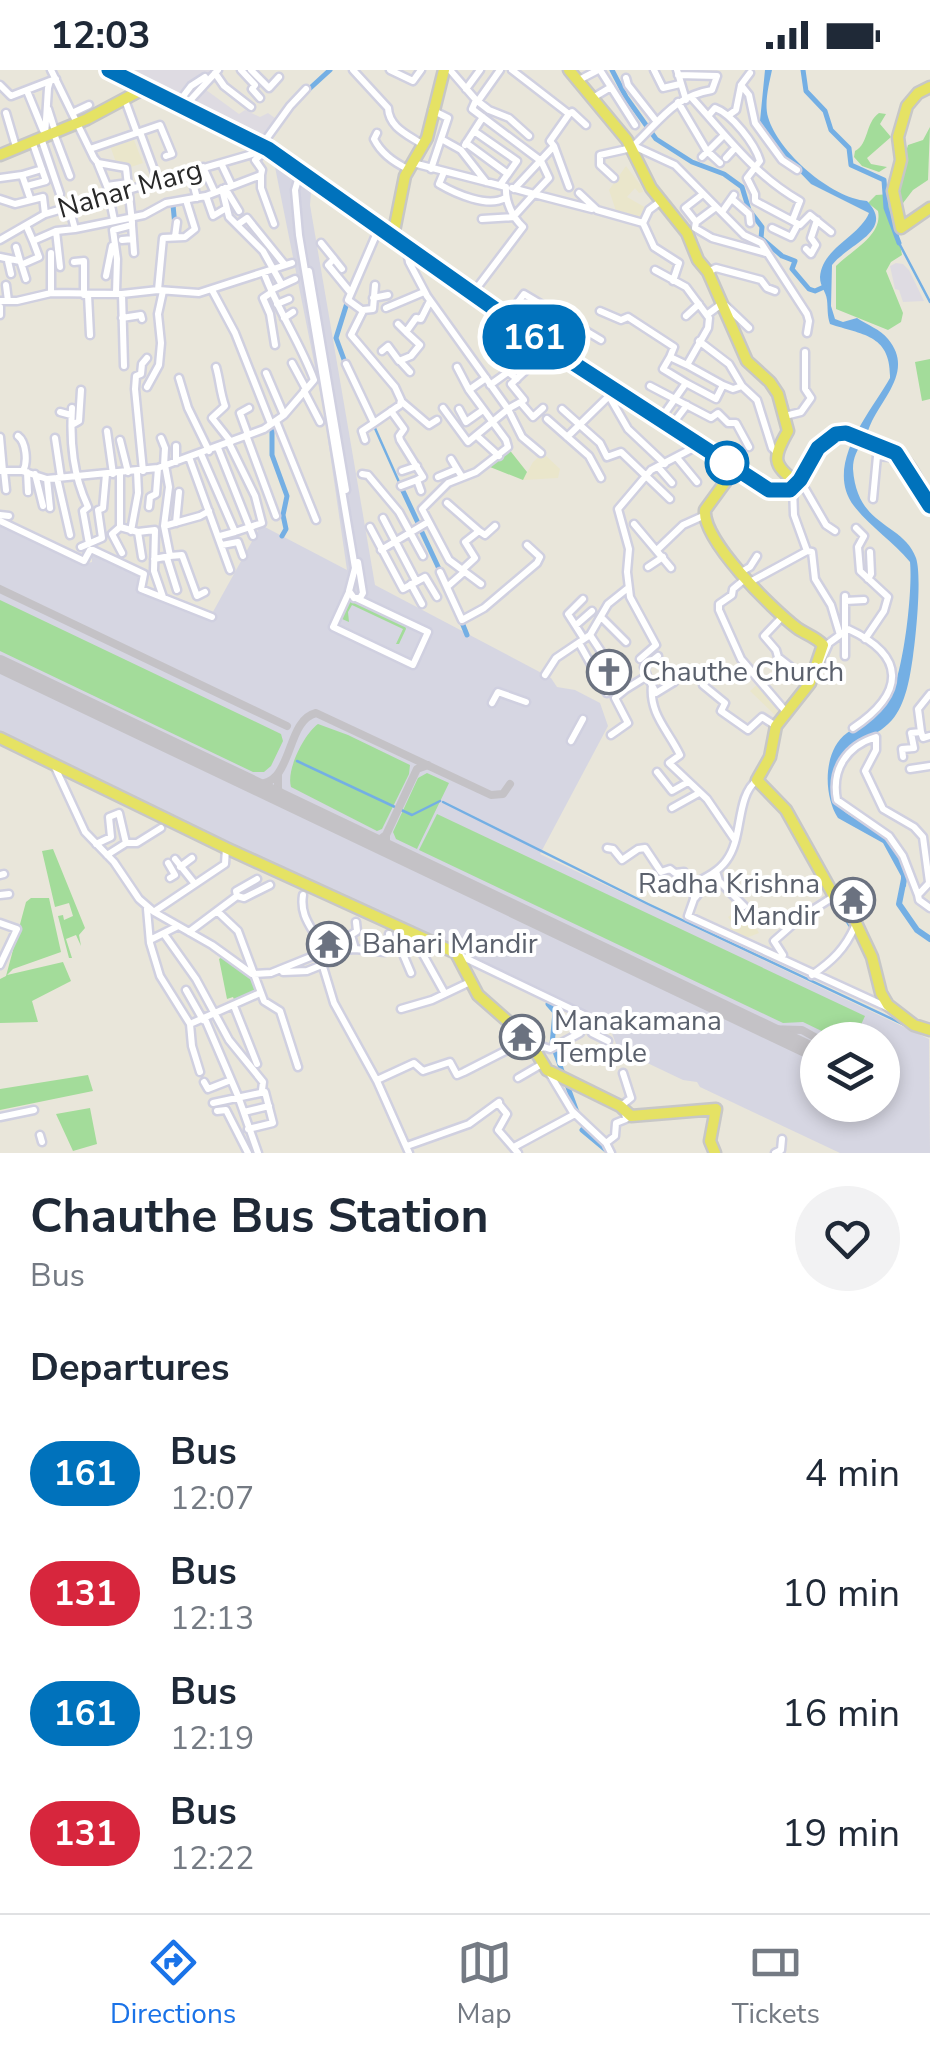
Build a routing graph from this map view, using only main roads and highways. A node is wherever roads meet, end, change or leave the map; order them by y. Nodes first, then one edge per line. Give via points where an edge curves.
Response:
1 (109, 70) edge
2 (569, 70) edge
3 (443, 73) edge
4 (131, 75) edge
5 (930, 87) edge
6 (145, 88) junction
7 (2, 151) edge
8 (930, 208) edge
9 (393, 236) junction
10 (733, 467) junction
11 (797, 484) junction
12 (930, 506) edge
13 (0, 738) edge
14 (930, 1030) edge
15 (715, 1153) edge

1 - 4 highway
2 - 11 main road via 631,148 708,272 747,361 778,394 788,431 776,452 780,470
3 - 9 main road via 423,144 408,170
4 - 6 highway
5 - 8 main road via 907,106 893,190 901,228
6 - 7 main road
6 - 9 highway via 300,173
9 - 10 highway via 612,394
10 - 11 highway via 773,491
10 - 14 main road via 703,516 707,531 784,616 824,644 810,681 776,726 757,780 786,810 834,896 849,908 892,1008
11 - 12 highway via 818,448 846,433 899,456
13 - 15 main road via 456,954 478,995 545,1066 634,1116 716,1109 710,1141

